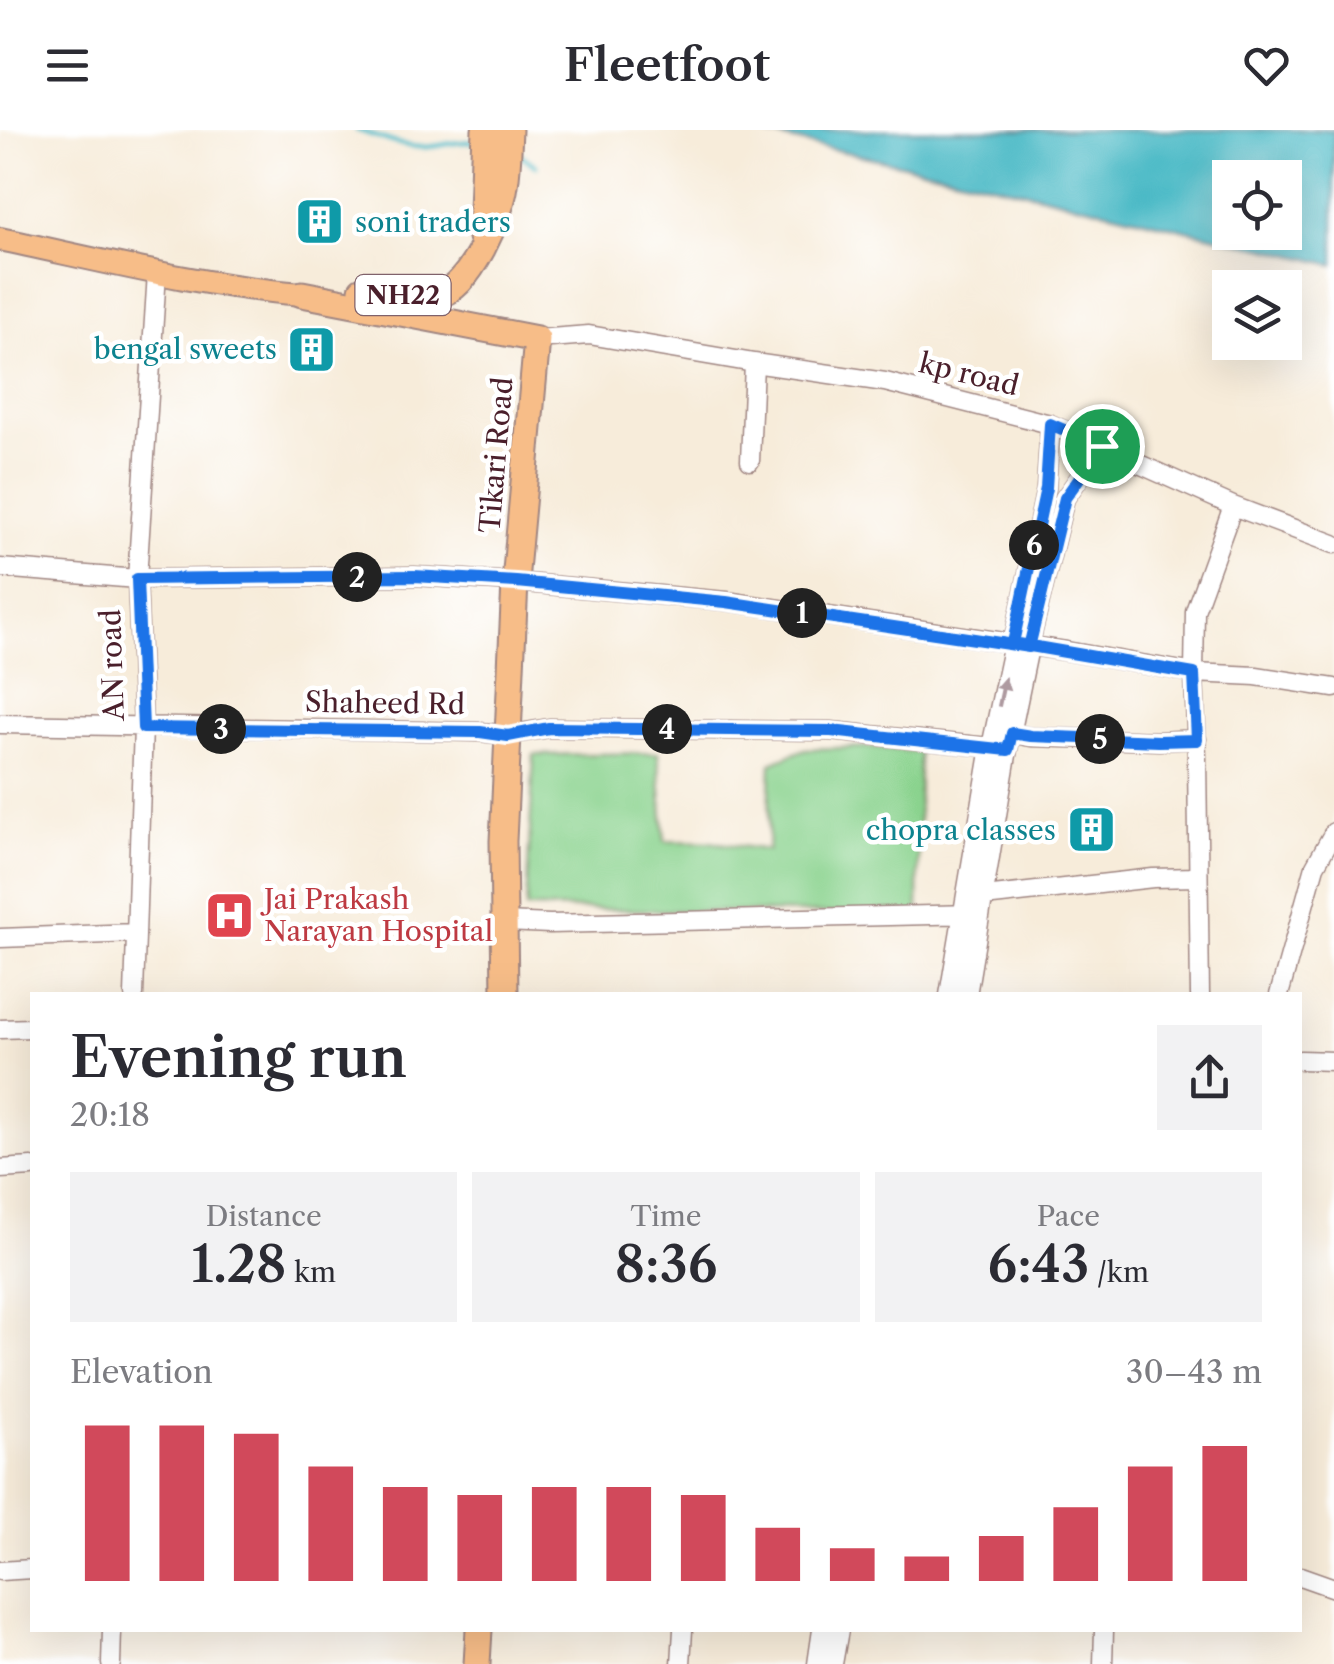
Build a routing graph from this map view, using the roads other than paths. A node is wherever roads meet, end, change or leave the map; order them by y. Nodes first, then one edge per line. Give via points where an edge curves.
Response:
1 (486, 130) edge
2 (509, 130) edge
3 (494, 186) junction
4 (0, 240) edge
5 (157, 273) junction
6 (302, 294) junction
7 (537, 339) junction
8 (754, 363) junction
9 (1050, 424) junction
10 (1102, 446) junction
11 (750, 460) dead end
12 (1233, 506) junction
13 (1334, 544) edge
14 (0, 568) edge
15 (137, 579) junction
16 (516, 582) junction
17 (1021, 645) junction
18 (1194, 674) junction
19 (1334, 688) edge
20 (0, 724) edge
21 (143, 728) junction
22 (508, 736) junction
23 (1001, 740) junction
24 (1197, 740) junction
25 (1334, 832) edge
26 (1197, 877) junction
27 (974, 906) junction
28 (505, 922) junction
29 (136, 933) junction
30 (0, 938) edge
31 (134, 992) edge
32 (505, 992) edge
33 (950, 992) edge
34 (967, 992) edge
35 (1200, 992) edge
36 (1280, 992) edge
37 (30, 1028) edge
38 (0, 1029) edge
39 (1302, 1060) edge
40 (1334, 1061) edge
41 (30, 1168) edge
42 (0, 1169) edge
43 (30, 1569) edge
44 (0, 1571) edge
45 (1302, 1577) edge
46 (1334, 1588) edge
47 (112, 1632) edge
48 (479, 1632) edge
49 (683, 1632) edge
50 (822, 1632) edge
51 (839, 1632) edge
52 (1104, 1632) edge
53 (111, 1664) edge
54 (477, 1664) edge
55 (682, 1664) edge
56 (818, 1664) edge
57 (834, 1664) edge
58 (1103, 1664) edge

1 - 3 highway
2 - 3 highway
3 - 6 highway, NH22 via 496,217 482,248 462,281 445,294
4 - 5 main road
5 - 6 main road
5 - 15 street, AN road
6 - 7 highway
7 - 8 street, kp road via 589,335
7 - 16 highway, Tikari Road
8 - 9 street, kp road via 885,382
8 - 11 street
9 - 10 street
9 - 17 street, kp road
10 - 12 street
10 - 17 street, kp road via 1065,498
12 - 13 street
12 - 18 street via 1195,610
14 - 15 street
15 - 16 street via 414,576
15 - 21 street, AN road
16 - 17 street via 726,602
16 - 22 highway, Tikari Road
17 - 18 street
17 - 23 street, kp road
18 - 19 street
18 - 24 street
20 - 21 street, Shaheed Rd
21 - 22 street, Shaheed Rd
21 - 29 street, AN road
22 - 23 street, Shaheed Rd via 549,728
22 - 28 highway, Tikari Road
23 - 24 street, Shaheed Rd
23 - 27 street, kp road
24 - 26 street
25 - 36 street via 1315,866
26 - 27 street
26 - 35 street
27 - 28 street
27 - 33 street, kp road
27 - 34 street, kp road
28 - 32 highway, Tikari Road
29 - 30 street
29 - 31 street, AN road
37 - 38 street
39 - 40 street
41 - 42 street
43 - 44 street
45 - 46 street
47 - 53 street
48 - 54 highway
49 - 55 street
50 - 56 street
51 - 57 street
52 - 58 street

